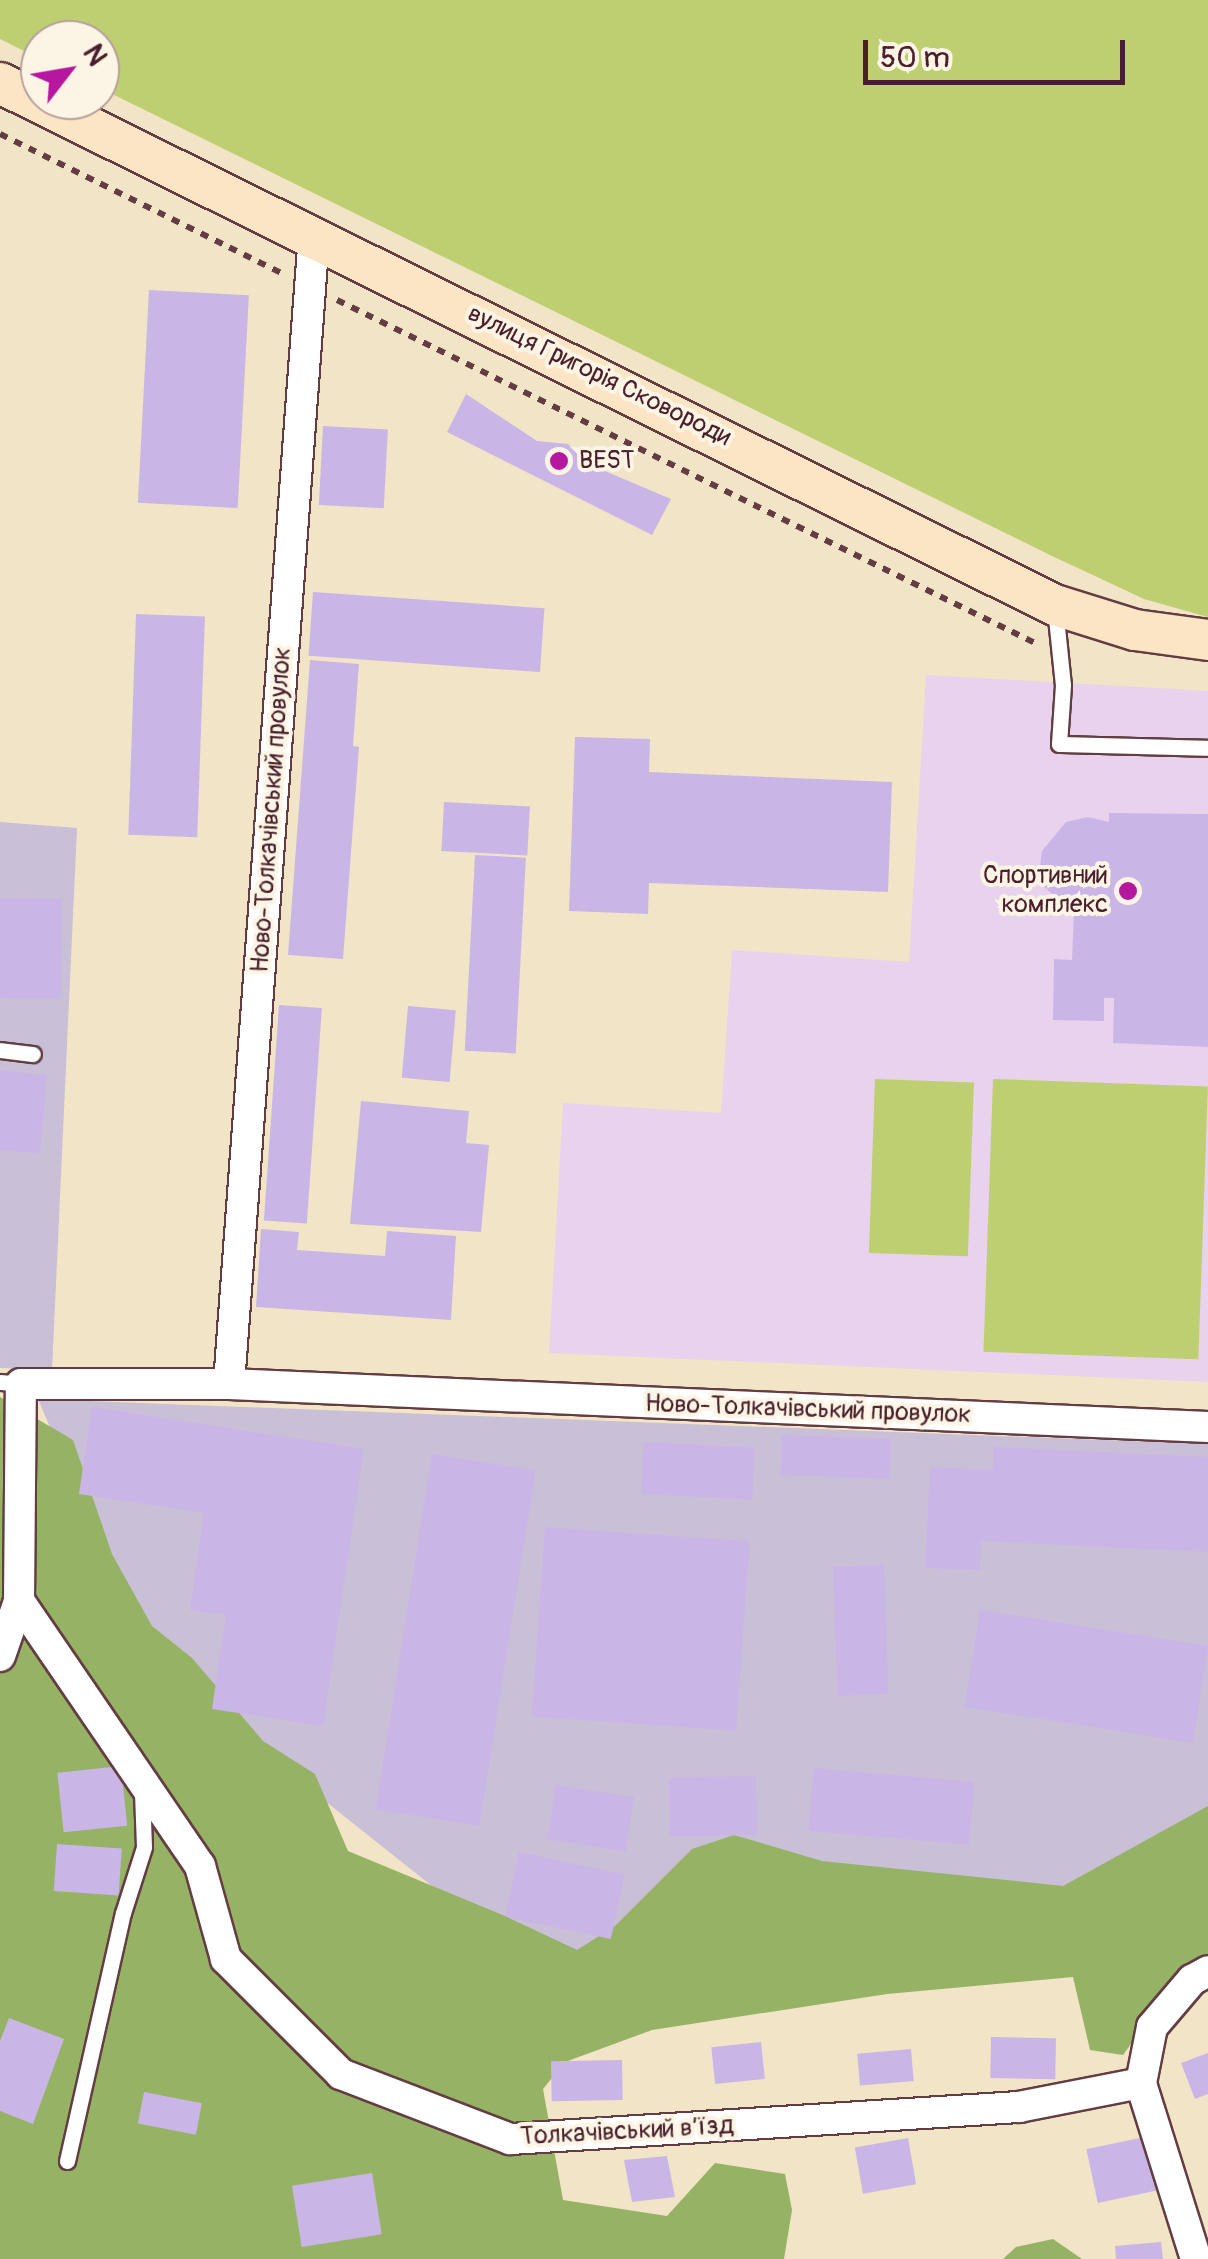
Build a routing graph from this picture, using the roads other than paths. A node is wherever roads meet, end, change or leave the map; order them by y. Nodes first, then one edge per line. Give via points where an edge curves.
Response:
1 (0, 83) edge
2 (314, 236) junction
3 (1055, 604) junction
4 (1208, 640) edge
5 (1208, 748) edge
6 (0, 1050) edge
7 (33, 1054) dead end
8 (10, 1382) edge
9 (229, 1384) junction
10 (1208, 1427) edge
11 (18, 1601) junction
12 (0, 1656) edge
13 (142, 1778) junction
14 (1208, 1971) edge
15 (1141, 2083) junction
16 (67, 2161) dead end
17 (1196, 2259) edge

1 - 2 street, вулиця Григорія Сковороди
2 - 3 street, вулиця Григорія Сковороди
2 - 9 street, Ново-Толкачівський провулок
3 - 4 street, вулиця Григорія Сковороди via 1136,630
3 - 5 lane via 1062,650 1059,744
6 - 7 lane
8 - 9 street, Ново-Толкачівський провулок
8 - 11 street
9 - 10 street, Ново-Толкачівський провулок
11 - 12 street
11 - 13 street, Толкачівський в’їзд
13 - 15 street, Толкачівський в’їзд via 200,1866 226,1959 340,2074 510,2139 1019,2107
13 - 16 lane via 144,1847
14 - 15 street via 1152,2027
15 - 17 street

